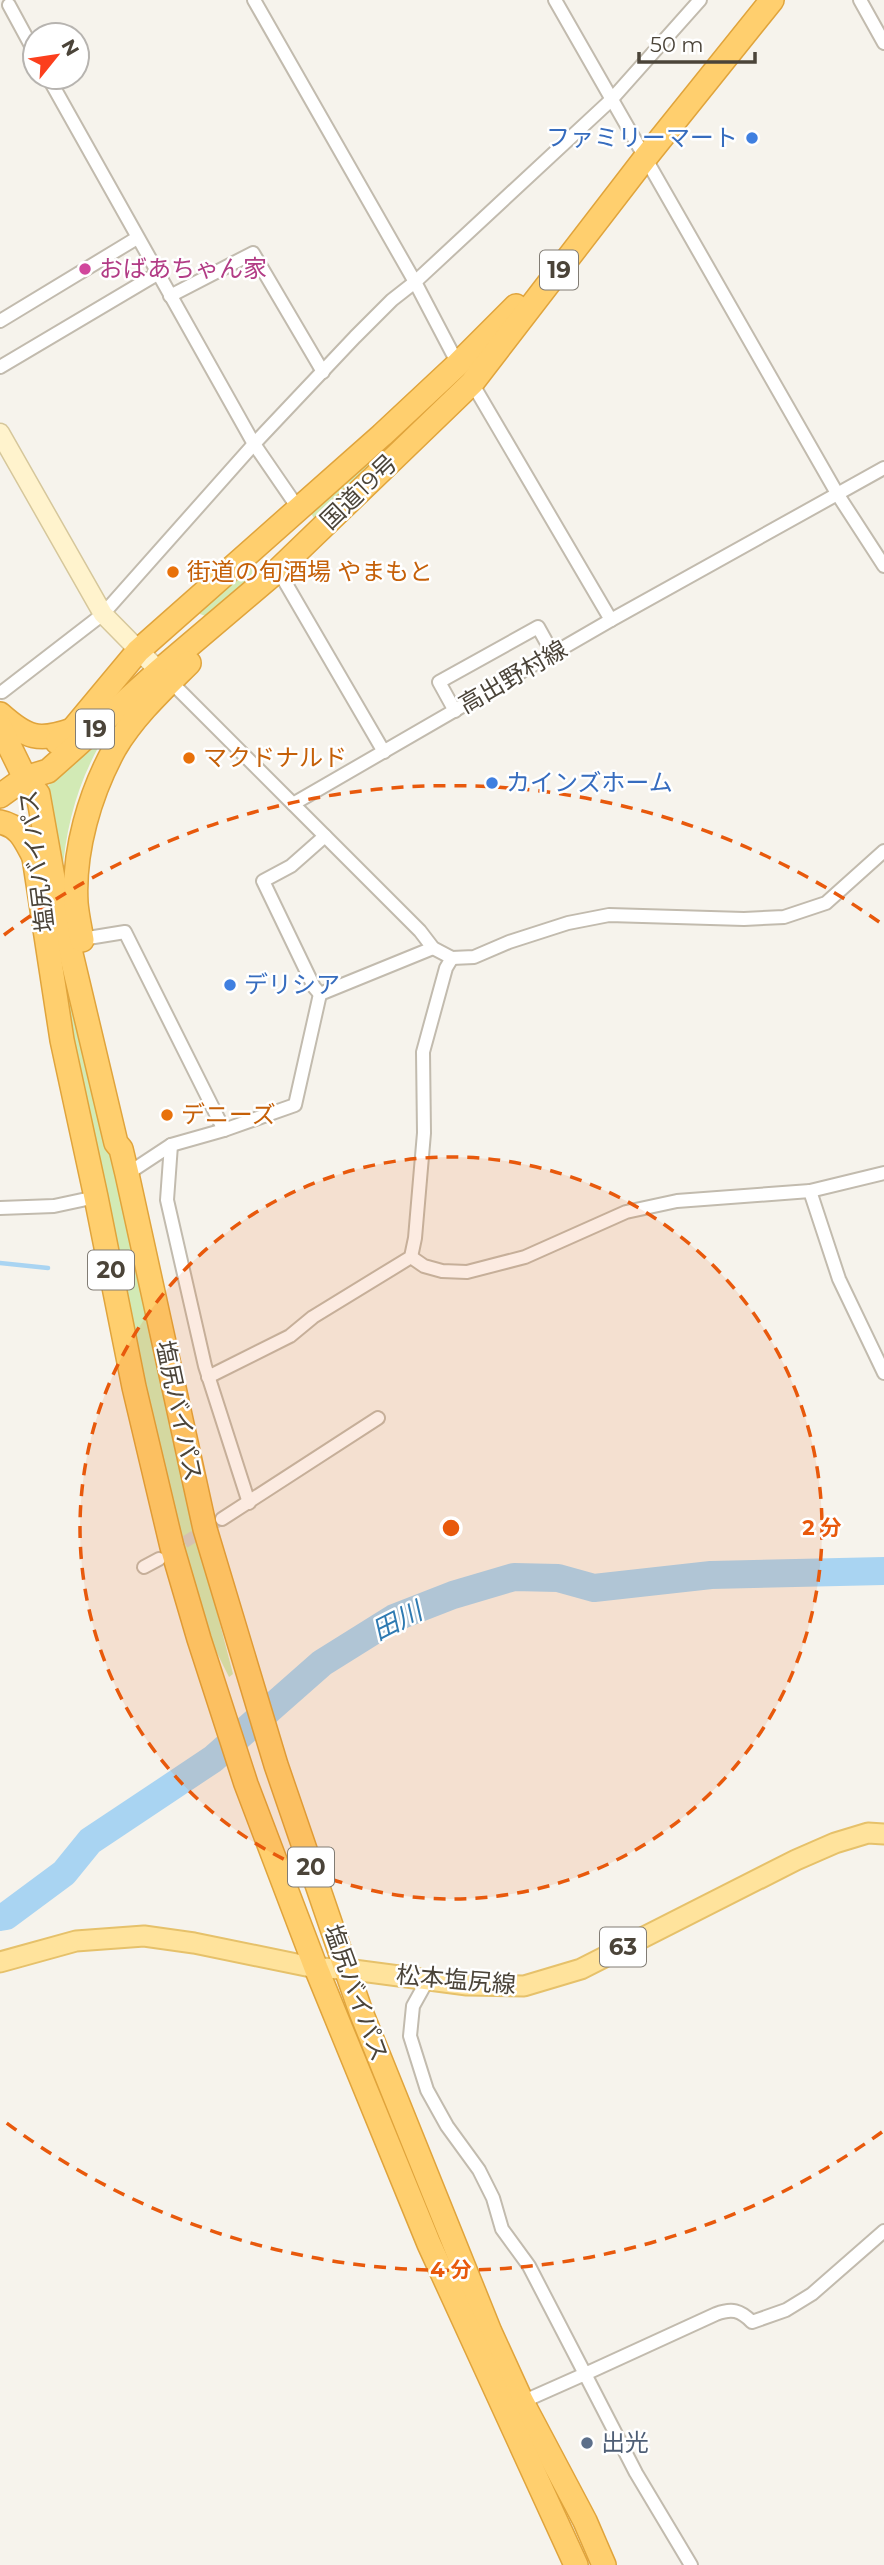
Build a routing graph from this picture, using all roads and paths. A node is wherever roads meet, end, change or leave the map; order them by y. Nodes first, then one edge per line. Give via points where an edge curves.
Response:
1 (254, 0) edge
2 (555, 0) edge
3 (700, 0) edge
4 (772, 0) edge
5 (860, 0) edge
6 (9, 5) edge
7 (21, 27) edge
8 (884, 43) edge
9 (56, 91) edge
10 (611, 100) junction
11 (646, 157) junction
12 (137, 238) junction
13 (158, 274) junction
14 (415, 282) junction
15 (170, 296) junction
16 (0, 321) edge
17 (458, 364) junction
18 (0, 367) edge
19 (323, 372) junction
20 (472, 383) junction
21 (0, 433) edge
22 (254, 444) junction
23 (884, 468) edge
24 (838, 495) junction
25 (298, 508) junction
26 (315, 535) junction
27 (258, 544) junction
28 (884, 566) edge
29 (278, 570) junction
30 (103, 614) junction
31 (611, 620) junction
32 (138, 652) junction
33 (553, 654) junction
34 (165, 677) junction
35 (1, 703) edge
36 (455, 711) junction
37 (0, 727) edge
38 (73, 729) junction
39 (384, 752) junction
40 (25, 778) junction
41 (0, 796) edge
42 (293, 804) junction
43 (0, 822) edge
44 (325, 836) junction
45 (884, 851) edge
46 (34, 857) junction
47 (82, 939) junction
48 (433, 948) junction
49 (452, 958) junction
50 (320, 994) junction
51 (224, 1130) junction
52 (171, 1145) junction
53 (121, 1149) junction
54 (884, 1172) edge
55 (127, 1174) junction
56 (810, 1191) junction
57 (96, 1197) junction
58 (0, 1208) edge
59 (411, 1257) junction
60 (884, 1373) edge
61 (208, 1377) junction
62 (378, 1418) dead end
63 (249, 1503) junction
64 (222, 1519) tunnel mouth
65 (159, 1559) tunnel mouth
66 (145, 1567) dead end
67 (879, 1830) edge
68 (0, 1962) edge
69 (316, 1968) junction
70 (346, 1969) junction
71 (428, 1979) junction
72 (884, 2231) edge
73 (585, 2374) junction
74 (522, 2402) junction
75 (576, 2565) edge
76 (604, 2565) edge
77 (691, 2565) edge

1 - 14 street
2 - 10 street
3 - 10 street
4 - 11 highway, 国道19号 / 19
5 - 8 street
6 - 7 street
9 - 12 street
10 - 11 street
10 - 14 street
11 - 17 highway, 国道19号 / 19
11 - 20 highway, 国道19号 / 19
11 - 24 street
12 - 13 street
12 - 16 street
13 - 15 street
13 - 18 street
14 - 17 street
14 - 19 street
15 - 19 street via 253,253
15 - 22 street
17 - 20 street
17 - 25 highway, 国道19号 / 19
19 - 22 street
20 - 26 highway, 国道19号 / 19
20 - 31 street
21 - 30 street
22 - 25 street
22 - 30 street
23 - 24 street, 高出野村線
24 - 28 street
24 - 31 street, 高出野村線
25 - 26 street
25 - 27 highway, 国道19号 / 19
26 - 29 highway, 国道19号 / 19
27 - 29 street
27 - 32 highway, 国道19号 / 19
29 - 34 highway, 国道19号
29 - 39 street
30 - 32 street
30 - 35 street
31 - 33 street, 高出野村線
32 - 34 street
32 - 38 highway, 国道19号 / 19
33 - 36 street, 高出野村線
33 - 36 street via 538,627 439,682
34 - 40 highway, 19 via 48,771
34 - 42 street
34 - 47 highway via 116,747 87,817 77,870
35 - 38 highway via 29,736 42,738
36 - 39 street, 高出野村線
37 - 40 highway
38 - 40 highway, 国道19号 / 19 via 38,759
39 - 42 street, 高出野村線
40 - 41 highway
40 - 46 highway, 塩尻バイパス / 20
40 - 53 highway, 塩尻バイパス / 20 via 38,794 73,965
42 - 44 street
43 - 46 highway via 22,833
44 - 48 street
44 - 50 street via 291,866 263,881
45 - 49 street via 826,903 784,917 609,915 568,923 474,957
46 - 57 highway, 塩尻バイパス / 20 via 62,1040
47 - 51 street via 125,932
47 - 53 highway
48 - 49 street
48 - 50 street
49 - 59 street via 423,1052 424,1133
50 - 51 street via 295,1105
51 - 52 street
52 - 55 street
52 - 61 street via 167,1200
53 - 55 highway, 塩尻バイパス / 20
54 - 56 street
55 - 70 highway, 塩尻バイパス / 20 via 205,1529 276,1765
56 - 59 street via 677,1201 626,1212 525,1257 467,1272 442,1271
56 - 60 street via 839,1279
57 - 58 street via 54,1206
57 - 69 highway, 塩尻バイパス / 20 via 152,1467 187,1600 246,1784
59 - 61 street via 290,1336
61 - 63 street
62 - 63 street
63 - 64 street
65 - 66 street
67 - 71 main road, 松本塩尻線 / 63 via 796,1860 571,1972 524,1986
68 - 69 main road, 松本塩尻線 / 63 via 76,1941 144,1936
69 - 70 main road, 松本塩尻線 / 63
69 - 75 highway, 塩尻バイパス / 20 via 429,2244
70 - 71 main road, 松本塩尻線 / 63
70 - 74 highway, 塩尻バイパス / 20
71 - 73 street via 413,2006 410,2036 427,2090 479,2170 502,2229 529,2266
72 - 73 street via 786,2310 752,2322 742,2312 716,2314
73 - 74 street
73 - 77 street
74 - 76 highway, 塩尻バイパス / 20

